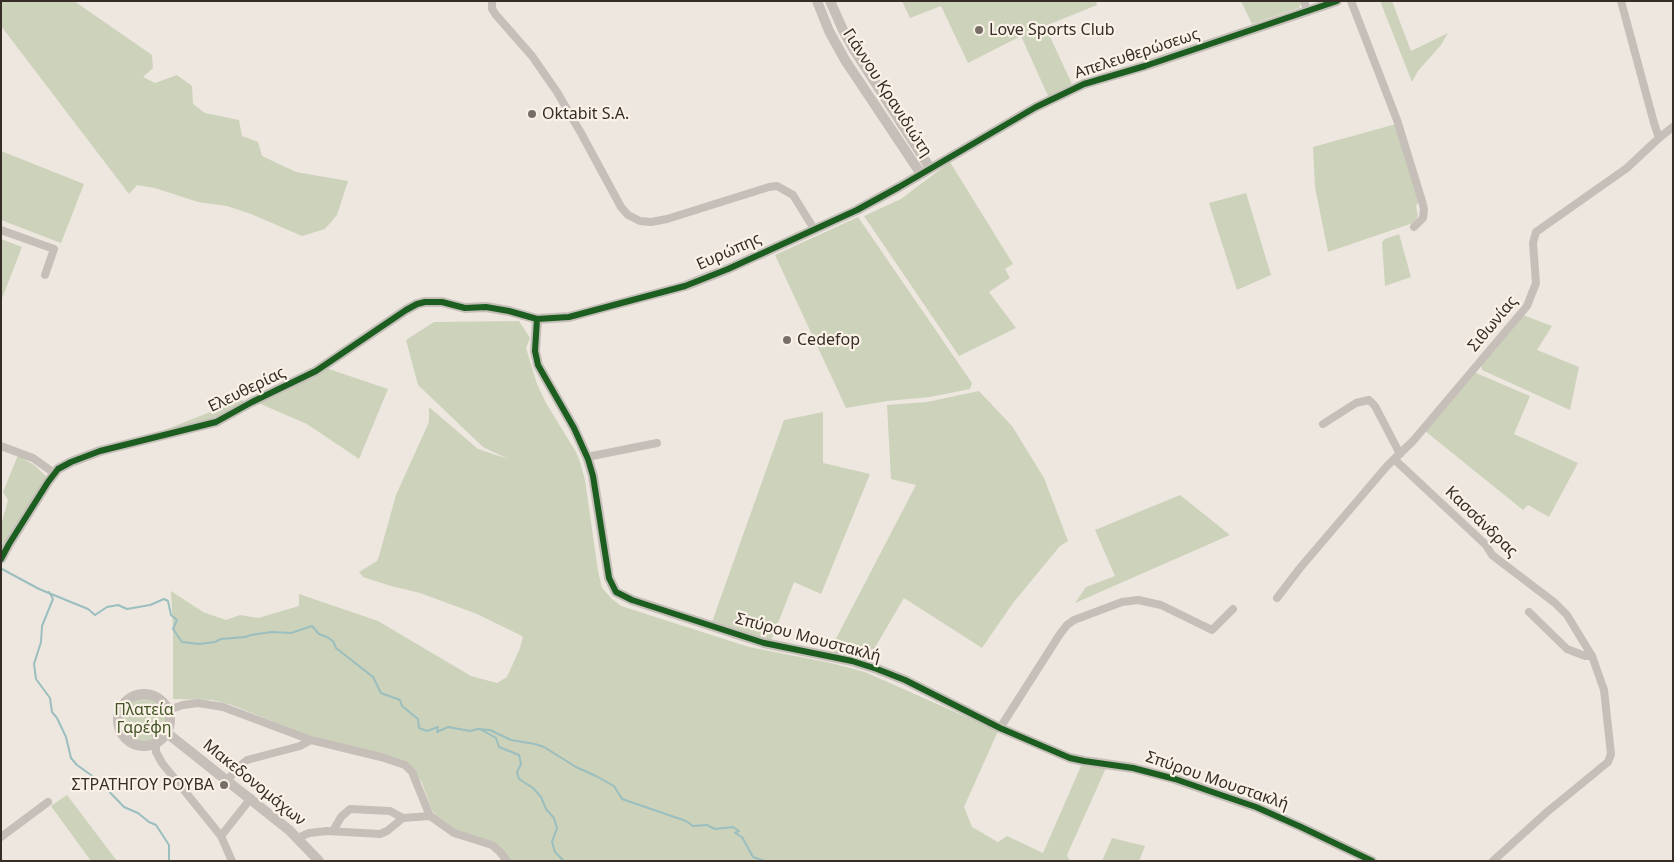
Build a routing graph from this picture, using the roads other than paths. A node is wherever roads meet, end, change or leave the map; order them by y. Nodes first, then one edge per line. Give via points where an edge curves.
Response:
1 (492, 1) edge
2 (817, 1) edge
3 (830, 1) edge
4 (1304, 1) edge
5 (1337, 1) edge
6 (1351, 1) edge
7 (1621, 1) edge
8 (1308, 12) junction
9 (1673, 127) edge
10 (1660, 138) junction
11 (925, 171) junction
12 (1414, 227) dead end
13 (814, 229) junction
14 (1, 230) edge
15 (45, 275) dead end
16 (536, 318) junction
17 (1323, 424) dead end
18 (657, 443) dead end
19 (1, 446) edge
20 (587, 457) junction
21 (1397, 457) junction
22 (54, 473) junction
23 (1, 559) edge
24 (1277, 598) dead end
25 (1233, 609) dead end
26 (1529, 612) dead end
27 (1592, 656) junction
28 (168, 710) junction
29 (1000, 728) junction
30 (167, 732) junction
31 (311, 740) junction
32 (156, 743) junction
33 (228, 780) junction
34 (251, 798) junction
35 (48, 802) dead end
36 (430, 816) junction
37 (403, 818) junction
38 (333, 831) junction
39 (221, 836) junction
40 (1, 837) edge
41 (298, 838) junction
42 (232, 861) edge
43 (319, 861) edge
44 (507, 861) edge
45 (1372, 861) edge
46 (1493, 861) edge

1 - 13 street via 496,15 532,56 557,92 621,207 628,214 640,221 658,220 776,186 793,195
2 - 11 street, Γιάννου Κρανιδιώτη via 845,60
3 - 11 street, Γιάννου Κρανιδιώτη via 853,48
4 - 8 street
5 - 8 street, Απελευθερώσεως
6 - 12 street via 1397,120 1422,201 1423,218
7 - 10 street
8 - 11 street, Απελευθερώσεως via 1084,84 1036,106
9 - 10 street
10 - 21 street, Σιθωνίας via 1628,168 1536,232 1533,244 1536,282 1527,306
11 - 13 street, Ευρώπης via 857,210
13 - 16 street, Ευρώπης via 686,286 569,317
14 - 15 street via 54,249
16 - 20 street, Σπύρου Μουστακλή via 538,365
16 - 22 street, Ελευθερίας via 486,307 465,308 442,302 417,304 316,371 216,422 100,450 70,462
17 - 21 street, Κασσάνδρας via 1356,403 1370,400
18 - 20 street
19 - 22 street via 33,458
20 - 29 street, Σπύρου Μουστακλή via 593,476 609,578 616,592 764,643 877,669
21 - 24 street, Σιθωνίας
21 - 27 street, Κασσάνδρας via 1486,545 1492,555 1567,615
22 - 23 street, Ελευθερίας
25 - 29 street via 1212,630 1161,605 1138,600 1125,601 1074,620 1060,634
26 - 27 street via 1567,649
27 - 46 street, Κασσάνδρας via 1604,690 1610,758
28 - 30 street
28 - 31 street via 192,704 216,705
28 - 32 street via 156,696 143,694 131,697 119,712 120,730 127,740 144,746
29 - 45 street, Σπύρου Μουστακλή via 1070,758 1140,769 1221,795 1292,823
30 - 32 street
30 - 33 street, Μακεδονομάχων
31 - 33 street via 247,760
31 - 36 street via 405,765 412,772
32 - 39 street via 156,752 162,762
33 - 34 street, Μακεδονομάχων
34 - 39 street
34 - 41 street, Μακεδονομάχων
35 - 40 street
36 - 37 street
36 - 44 street via 454,833 492,845
37 - 38 street via 380,834
37 - 38 street via 390,811 350,809
38 - 41 street via 312,832
39 - 42 street
41 - 43 street, Μακεδονομάχων

